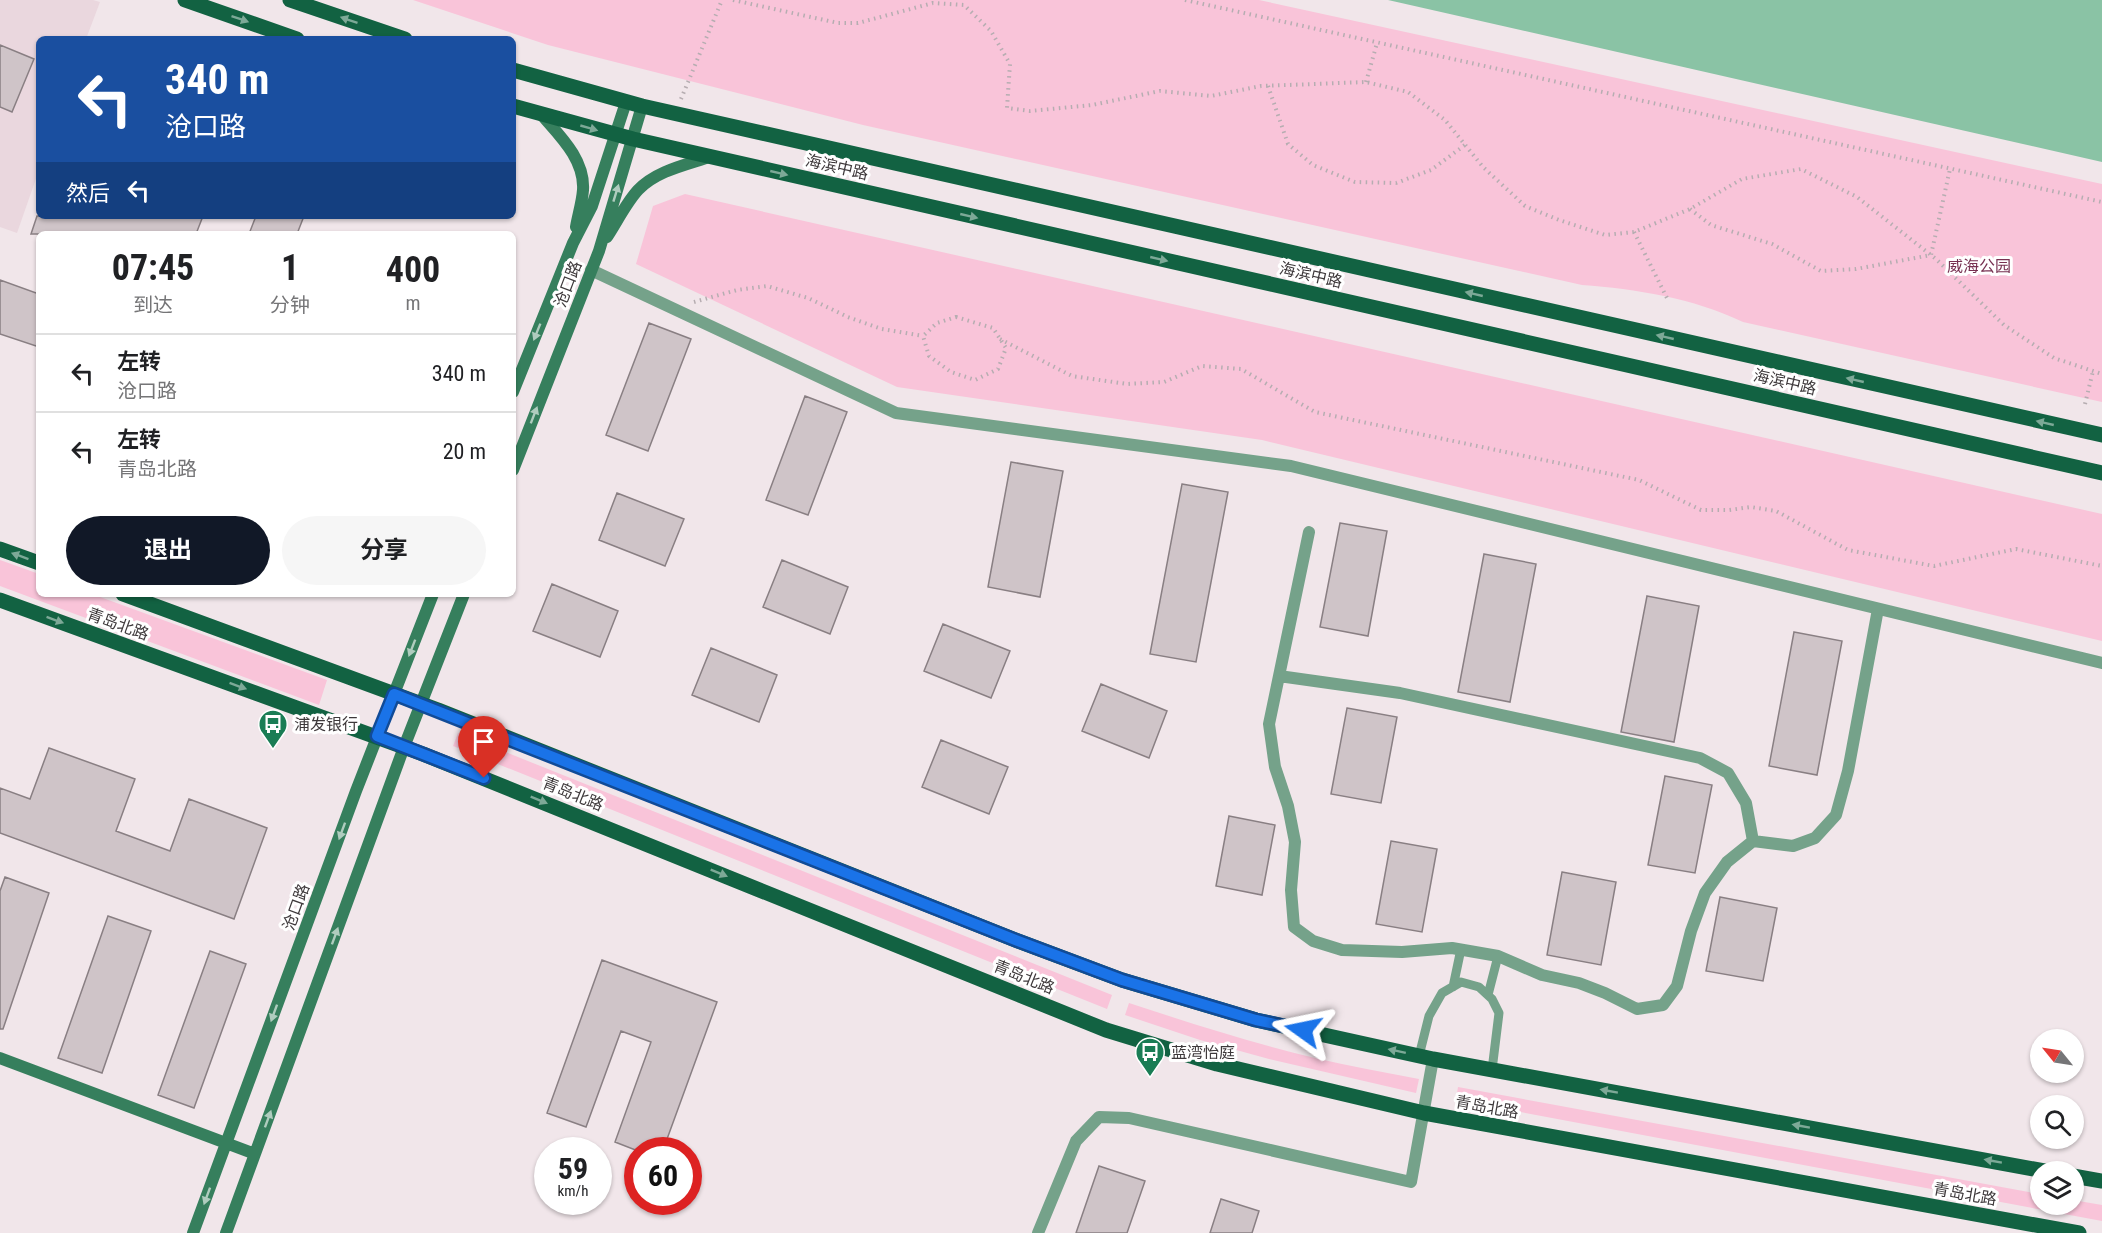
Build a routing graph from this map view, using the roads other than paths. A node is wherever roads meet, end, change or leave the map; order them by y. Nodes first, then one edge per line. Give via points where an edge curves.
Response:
1 (185, 0) edge
2 (290, 0) edge
3 (288, 36) edge
4 (396, 36) edge
5 (516, 71) edge
6 (626, 102) junction
7 (642, 106) junction
8 (516, 107) edge
9 (541, 114) junction
10 (616, 135) junction
11 (633, 139) junction
12 (709, 157) junction
13 (573, 243) junction
14 (599, 251) junction
15 (591, 270) junction
16 (516, 385) edge
17 (2102, 435) edge
18 (516, 462) edge
19 (2102, 473) edge
20 (1309, 532) dead end
21 (0, 549) edge
22 (36, 562) edge
23 (131, 597) edge
24 (432, 597) edge
25 (463, 597) edge
26 (0, 600) edge
27 (1878, 609) junction
28 (2102, 663) edge
29 (1279, 676) junction
30 (394, 694) junction
31 (421, 704) junction
32 (377, 736) junction
33 (405, 747) junction
34 (1753, 841) junction
35 (1461, 949) junction
36 (1498, 956) junction
37 (1454, 987) junction
38 (1488, 995) junction
39 (0, 1058) edge
40 (1426, 1058) junction
41 (1492, 1070) junction
42 (1424, 1113) junction
43 (226, 1144) junction
44 (255, 1154) junction
45 (2030, 1168) edge
46 (2084, 1178) edge
47 (2102, 1181) edge
48 (193, 1233) edge
49 (226, 1233) edge
50 (1038, 1233) edge
51 (2079, 1233) edge

1 -> 3 main road
4 -> 2 main road
5 - 6 main road, 海滨中路
6 - 7 main road, 海滨中路
6 - 10 main road, 沧口路
7 - 11 main road, 沧口路
17 -> 7 main road, 海滨中路
8 - 9 main road, 海滨中路
9 -> 10 main road, 海滨中路
9 - 13 main road via 580,167 583,189
10 - 11 main road, 海滨中路
10 - 13 main road, 沧口路 via 592,206
11 - 12 main road, 海滨中路
14 -> 11 main road, 沧口路
12 - 14 main road via 653,178 639,190
12 -> 19 main road, 海滨中路
13 -> 16 main road, 沧口路
14 - 15 main road, 沧口路
18 -> 15 main road, 沧口路
15 - 27 street via 896,413 1291,466
20 - 29 street
22 -> 21 main road
23 - 30 main road, 青岛北路
24 -> 30 main road, 沧口路
25 - 31 main road
26 -> 32 main road, 青岛北路
27 - 28 street
27 - 34 street via 1836,815 1815,838 1793,846
29 - 34 street via 1400,693 1700,758 1728,773 1746,803
29 - 35 street via 1269,724 1275,768 1295,842 1291,890 1294,927 1313,941 1342,950
30 - 31 main road, 青岛北路
30 - 32 main road, 沧口路
31 - 33 main road
40 -> 31 main road, 青岛北路 via 1256,1020 1122,980
32 - 33 main road, 青岛北路
32 -> 43 main road, 沧口路
33 -> 42 main road, 青岛北路 via 1106,1030 1217,1064
44 -> 33 main road
34 - 36 street via 1727,862 1705,894 1677,986 1663,1005 1637,1009 1579,983 1542,975
35 - 36 street
35 - 37 lane
36 - 38 lane
37 - 38 lane via 1461,982 1479,987
37 - 40 lane via 1442,993 1429,1016
38 - 41 lane via 1499,1013
39 - 43 main road
40 - 41 main road, 青岛北路
40 - 42 street
45 -> 41 main road, 青岛北路
42 - 50 street via 1411,1182 1129,1118 1099,1117 1076,1141
42 - 51 main road, 青岛北路
43 - 44 main road
43 -> 48 main road, 沧口路
44 - 49 main road
46 - 47 main road

